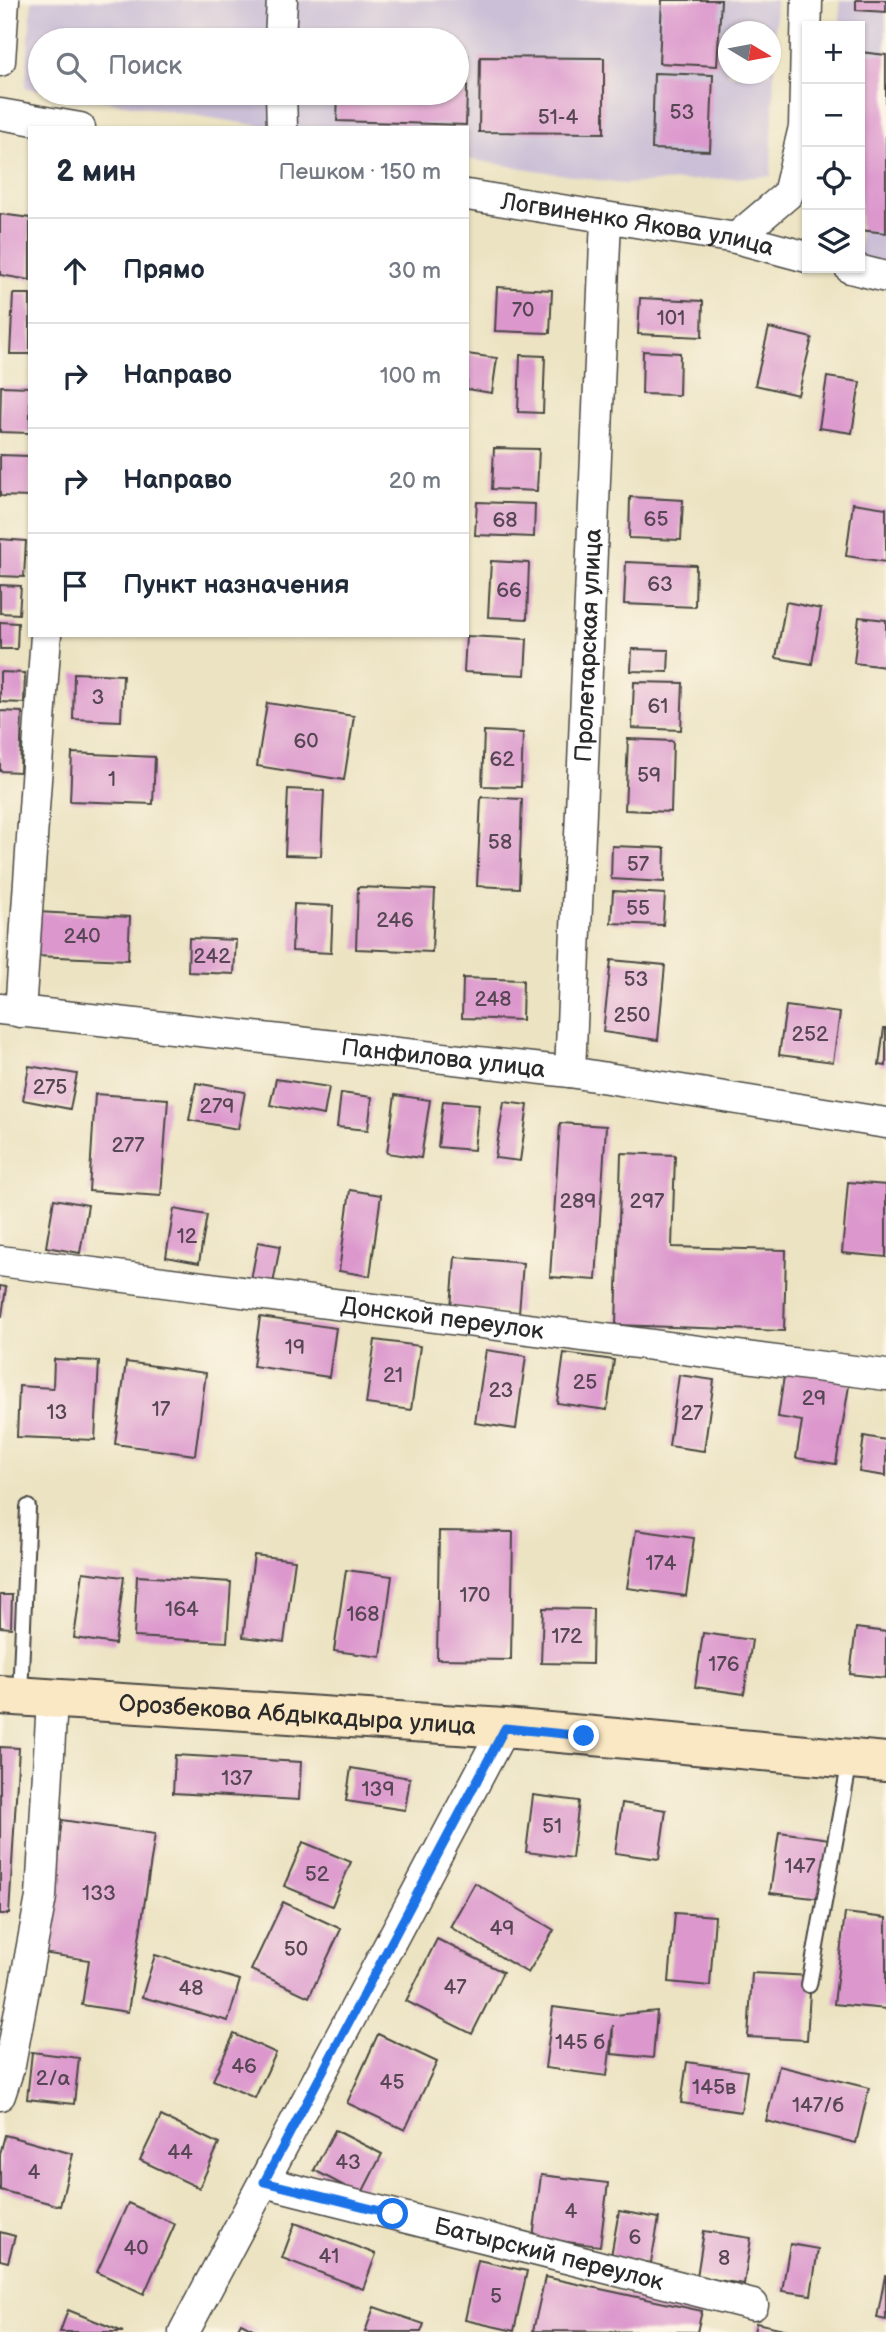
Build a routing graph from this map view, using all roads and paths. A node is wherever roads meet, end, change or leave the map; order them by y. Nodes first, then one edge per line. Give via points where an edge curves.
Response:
1 (4, 0) edge
2 (282, 0) edge
3 (807, 0) edge
4 (280, 28) edge
5 (0, 61) edge
6 (281, 105) edge
7 (0, 114) edge
8 (68, 126) edge
9 (282, 126) edge
10 (469, 195) edge
11 (606, 219) junction
12 (736, 238) junction
13 (802, 256) edge
14 (865, 272) edge
15 (886, 277) edge
16 (46, 637) edge
17 (10, 1010) edge
18 (570, 1072) junction
19 (886, 1123) edge
20 (0, 1261) edge
21 (886, 1375) edge
22 (28, 1507) dead end
23 (24, 1697) edge
24 (505, 1728) junction
25 (868, 1761) edge
26 (809, 1985) dead end
27 (5, 2064) edge
28 (0, 2095) edge
29 (264, 2182) junction
30 (753, 2305) dead end
31 (184, 2332) edge

1 - 5 street
2 - 4 street
3 - 12 street via 804,127 788,194
6 - 9 street
7 - 8 street
10 - 11 street, Логвиненко Якова улица
11 - 12 street, Логвиненко Якова улица
11 - 18 street, Пролетарская улица
12 - 13 street, Логвиненко Якова улица
14 - 15 street
16 - 17 street
17 - 18 street, Панфилова улица
18 - 19 street, Панфилова улица
20 - 21 street, Донской переулок
22 - 23 lane
23 - 24 street, Орозбекова Абдыкадыра улица
23 - 27 street via 41,1897
24 - 25 street, Орозбекова Абдыкадыра улица
24 - 29 street
25 - 26 lane
27 - 28 street
29 - 30 street, Батырский переулок
29 - 31 street

